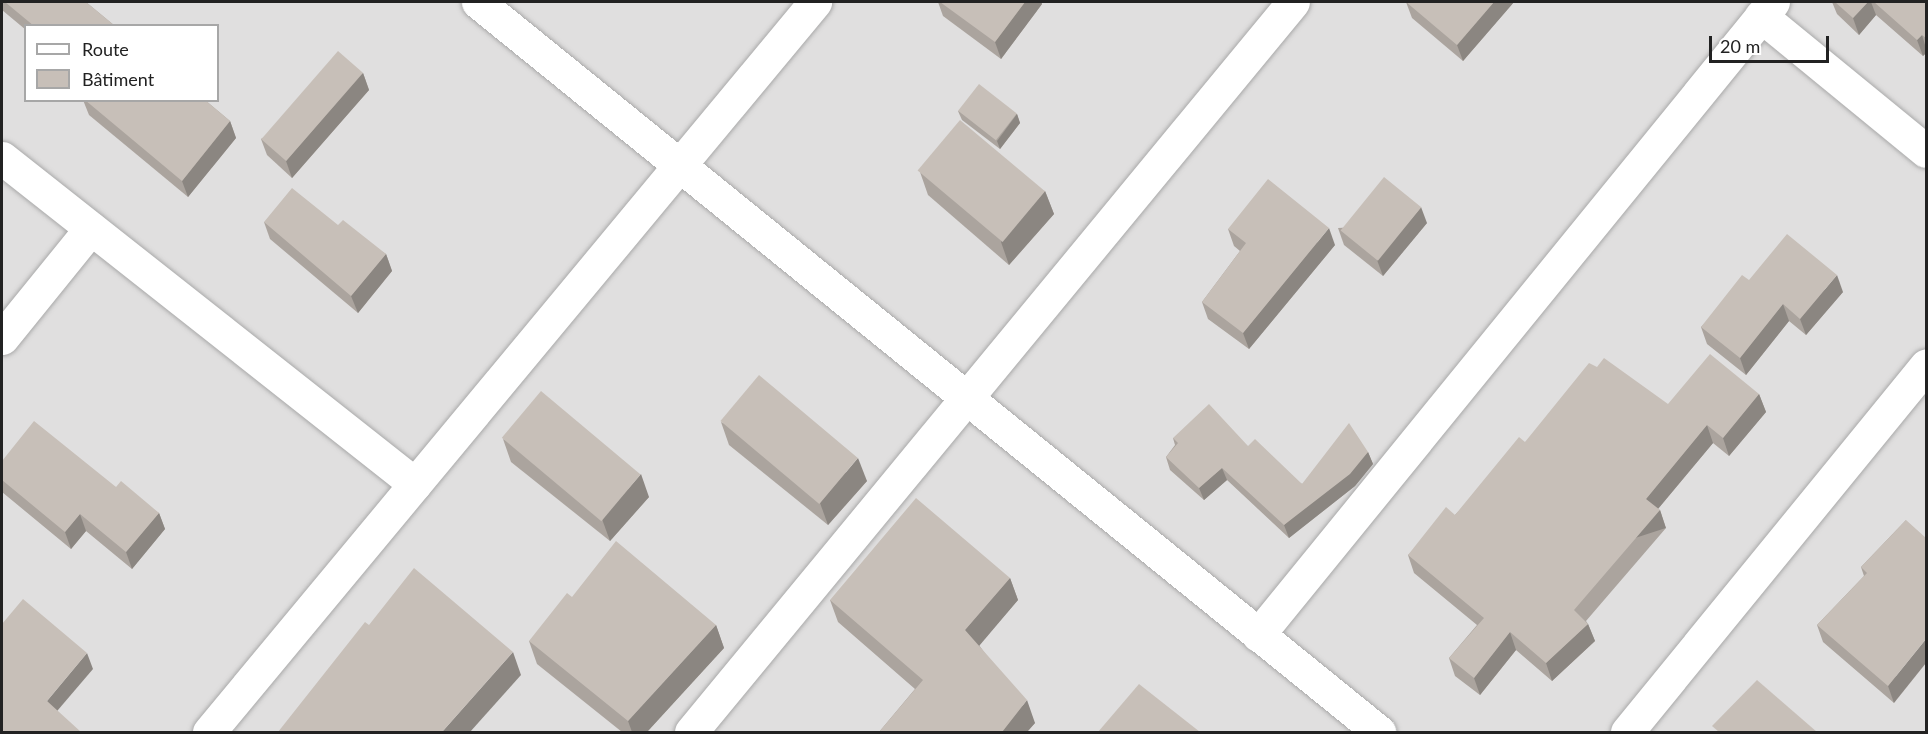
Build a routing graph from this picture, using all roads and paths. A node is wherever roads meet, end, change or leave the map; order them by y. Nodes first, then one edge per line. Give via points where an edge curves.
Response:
1 (478, 2) edge
2 (815, 2) edge
3 (1293, 2) edge
4 (1767, 9) edge
5 (1926, 151) edge
6 (2, 158) edge
7 (681, 163) junction
8 (91, 228) junction
9 (2, 338) edge
10 (1926, 366) edge
11 (968, 397) junction
12 (415, 483) junction
13 (1258, 635) junction
14 (209, 732) edge
15 (691, 732) edge
16 (1378, 732) edge
17 (1627, 732) edge

1 - 7 street
2 - 7 street
3 - 11 street
4 - 5 street
4 - 13 street
6 - 8 street
7 - 11 street
7 - 12 street
8 - 9 street
8 - 12 street
10 - 17 street
11 - 13 street
11 - 15 street
12 - 14 street
13 - 16 street

